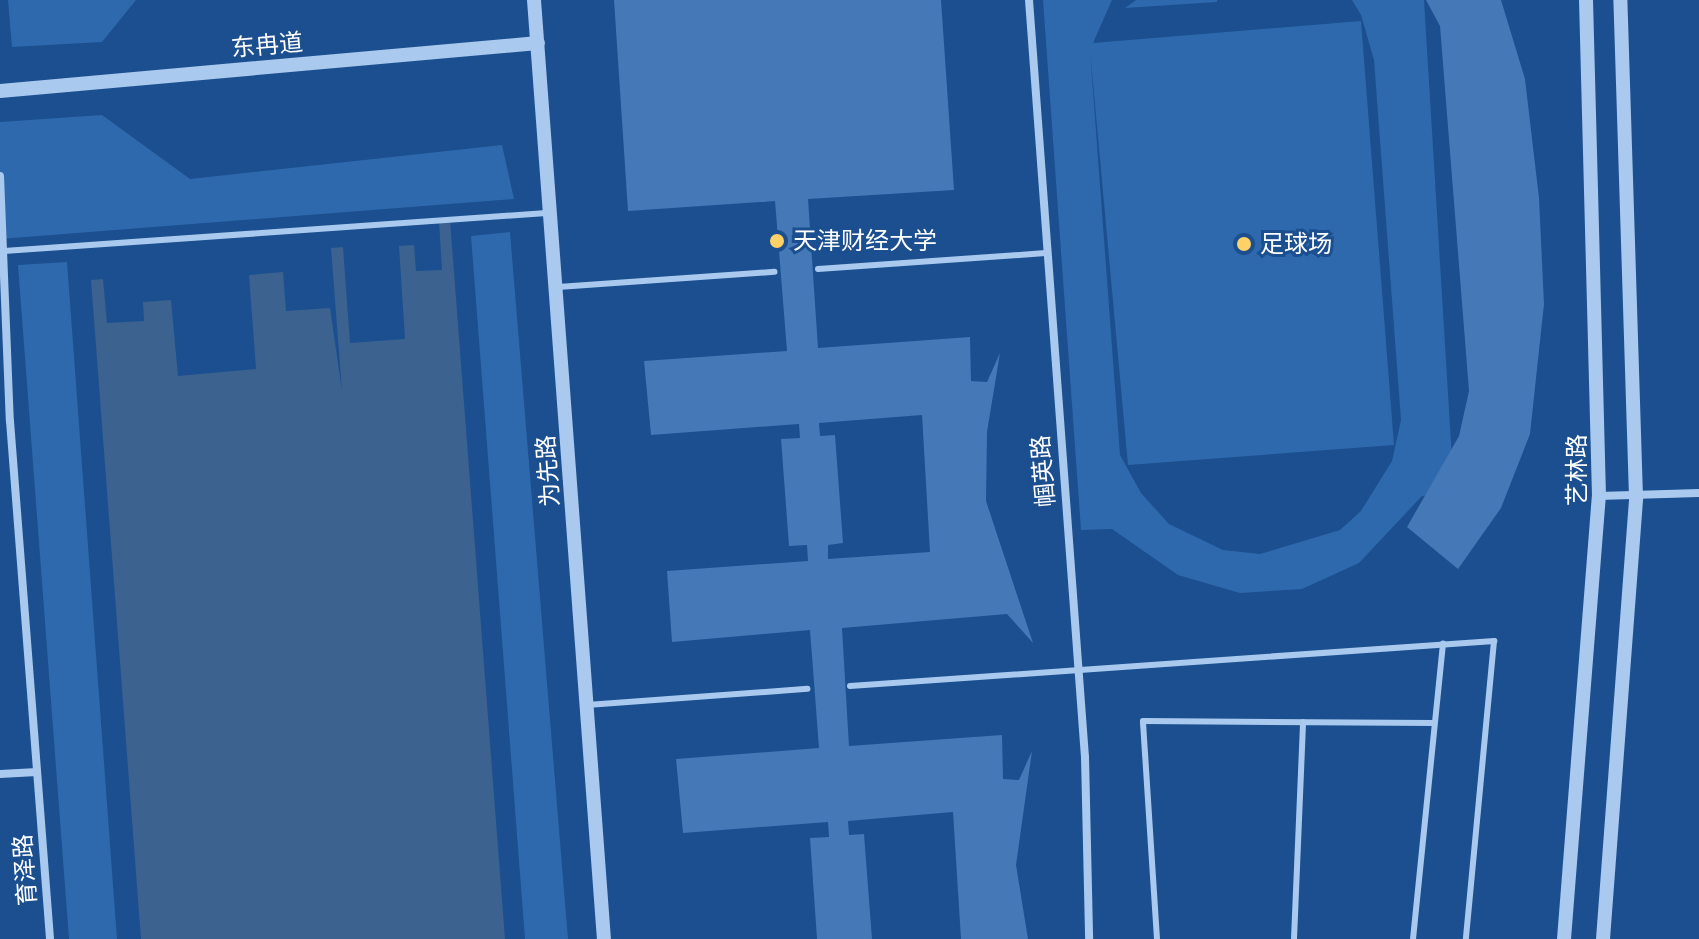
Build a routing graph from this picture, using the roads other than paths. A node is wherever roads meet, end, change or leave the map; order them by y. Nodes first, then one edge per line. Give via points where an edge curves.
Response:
1 (534, 0) edge
2 (1029, 0) edge
3 (1586, 0) edge
4 (1620, 0) edge
5 (538, 43) junction
6 (0, 91) edge
7 (0, 176) edge
8 (551, 213) junction
9 (4, 251) junction
10 (1045, 253) junction
11 (818, 269) dead end
12 (774, 272) dead end
13 (558, 287) junction
14 (10, 421) junction
15 (0, 422) edge
16 (1699, 493) edge
17 (1599, 496) junction
18 (1636, 497) junction
19 (1443, 644) junction
20 (1079, 669) junction
21 (850, 686) dead end
22 (807, 689) dead end
23 (587, 705) junction
24 (1303, 722) junction
25 (1434, 723) junction
26 (37, 772) junction
27 (0, 774) edge
28 (50, 939) edge
29 (604, 939) edge
30 (1089, 939) edge
31 (1157, 939) edge
32 (1294, 939) edge
33 (1413, 939) edge
34 (1466, 939) edge
35 (1564, 939) edge
36 (1603, 939) edge

1 - 5 street, 为先路
2 - 10 street, 帼英路
3 - 17 street, 艺林路
4 - 18 street
5 - 6 street, 东冉道
5 - 8 street, 为先路
7 - 9 street, 育泽路
8 - 9 lane
8 - 13 street, 为先路
9 - 14 street, 育泽路
10 - 11 lane
10 - 20 street, 帼英路
12 - 13 lane
13 - 23 street, 为先路
14 - 15 lane
14 - 26 street, 育泽路
16 - 18 street
17 - 18 street
17 - 35 street, 艺林路
18 - 36 street
19 - 20 lane
19 - 25 lane
19 - 34 lane via 1494,641
20 - 21 lane
20 - 30 street, 帼英路
22 - 23 lane
23 - 29 street, 为先路
24 - 25 lane
24 - 31 lane via 1143,721
24 - 32 lane
25 - 33 lane
26 - 27 street
26 - 28 street, 育泽路

